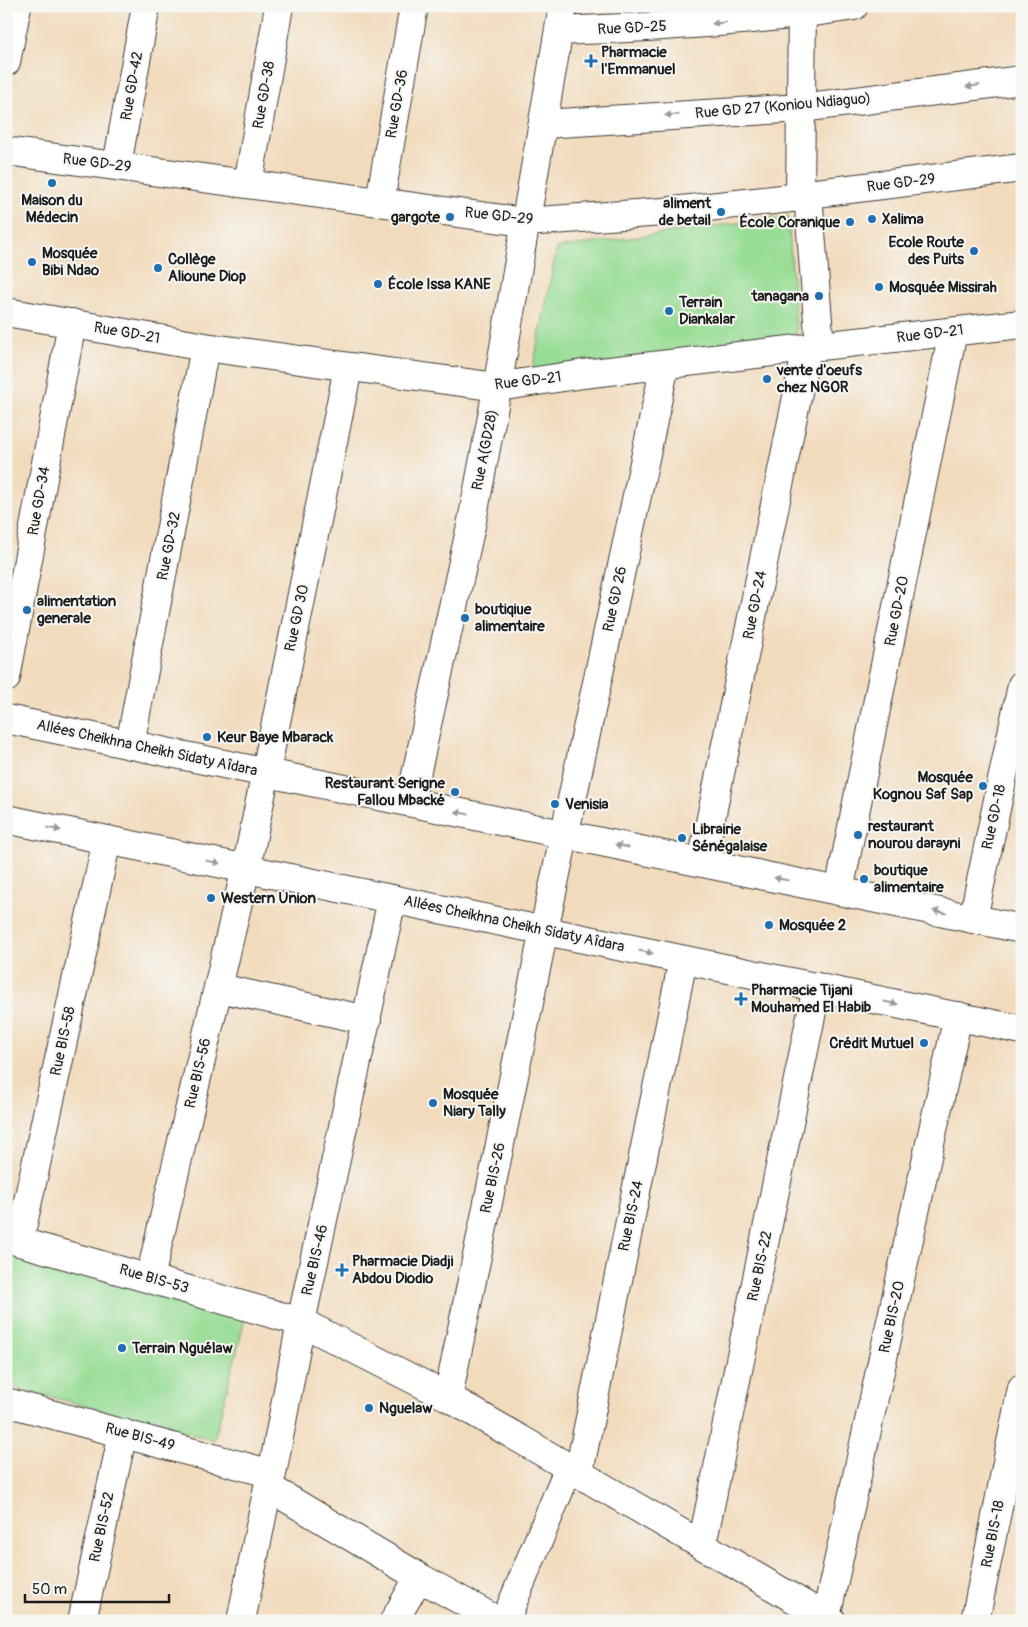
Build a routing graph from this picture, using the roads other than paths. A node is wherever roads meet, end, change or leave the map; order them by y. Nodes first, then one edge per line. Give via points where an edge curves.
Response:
1 (17, 6) edge
2 (146, 6) edge
3 (279, 6) edge
4 (414, 6) edge
5 (854, 6) edge
6 (802, 10) edge
7 (561, 18) edge
8 (6, 62) edge
9 (1022, 80) edge
10 (801, 108) junction
11 (544, 124) junction
12 (6, 151) edge
13 (117, 165) junction
14 (1022, 168) edge
15 (248, 184) junction
16 (804, 196) junction
17 (380, 201) junction
18 (525, 222) junction
19 (6, 312) edge
20 (72, 323) junction
21 (1022, 324) edge
22 (953, 332) junction
23 (205, 347) junction
24 (813, 347) junction
25 (665, 365) junction
26 (348, 368) junction
27 (497, 388) junction
28 (6, 678) edge
29 (1022, 685) edge
30 (6, 719) edge
31 (130, 745) junction
32 (264, 778) junction
33 (410, 802) junction
34 (6, 819) edge
35 (106, 840) junction
36 (564, 841) junction
37 (247, 862) junction
38 (702, 862) junction
39 (839, 891) junction
40 (392, 899) junction
41 (973, 919) junction
42 (546, 922) junction
43 (1022, 929) edge
44 (683, 960) junction
45 (818, 987) junction
46 (219, 988) junction
47 (958, 1016) junction
48 (367, 1020) junction
49 (1022, 1030) edge
50 (13, 1240) edge
51 (150, 1278) junction
52 (301, 1322) junction
53 (1022, 1388) edge
54 (448, 1397) junction
55 (6, 1402) edge
56 (122, 1433) junction
57 (574, 1470) junction
58 (270, 1480) junction
59 (702, 1545) junction
60 (419, 1577) junction
61 (829, 1619) edge
62 (82, 1621) edge
63 (241, 1621) edge
64 (394, 1621) edge
65 (498, 1621) edge
66 (505, 1621) edge
67 (975, 1621) edge

1 - 8 street
2 - 13 street, Rue GD-42
3 - 15 street, Rue GD-38
4 - 17 street, Rue GD-36
5 - 6 street, Rue GD-25
6 -> 7 street, Rue GD-25 via 706,24
6 - 10 street, Rue GD-24
7 - 11 street, Rue A(GD28)
9 -> 10 street, Rue GD 27 (Koniou Ndiaguo)
10 -> 11 street, Rue GD 27 (Koniou Ndiaguo)
10 - 16 street, Rue GD-24
11 - 18 street, Rue A(GD28)
12 - 13 street, Rue GD-29
13 - 15 street, Rue GD-29
14 - 16 street, Rue GD-29
15 - 17 street, Rue GD-29
16 - 18 street, Rue GD-29 via 664,212
16 - 24 street, Rue GD-24
17 - 18 street, Rue GD-29
18 - 27 street, Rue A(GD28)
19 - 20 street, Rue GD-21
20 - 23 street, Rue GD-21
20 - 28 street, Rue GD-34
21 - 22 street, Rue GD-21
22 - 24 street, Rue GD-21
22 - 39 street, Rue GD-20
23 - 26 street, Rue GD-21
23 - 31 street, Rue GD-32
24 - 25 street, Rue GD-21
24 - 38 street, Rue GD-24
25 - 27 street, Rue GD-21
25 - 36 street, Rue GD 26
26 - 27 street, Rue GD-21
26 - 32 street, Rue GD 30
27 - 33 street, Rue A(GD28) via 472,521
29 - 41 street, Rue GD-18
30 - 31 street, Allées Cheikhna Cheikh Sidaty Aîdara
31 - 32 street, Allées Cheikhna Cheikh Sidaty Aîdara
32 - 33 street, Allées Cheikhna Cheikh Sidaty Aîdara
32 - 37 street, Rue GD 30
36 -> 33 street, Allées Cheikhna Cheikh Sidaty Aîdara
34 -> 35 street, Allées Cheikhna Cheikh Sidaty Aîdara
35 -> 37 street, Allées Cheikhna Cheikh Sidaty Aîdara
35 - 50 street, Rue BIS-58
38 -> 36 street, Allées Cheikhna Cheikh Sidaty Aîdara
36 - 42 street, Rue GD 26
37 - 40 street, Allées Cheikhna Cheikh Sidaty Aîdara
37 - 46 street, Rue BIS-56
39 -> 38 street, Allées Cheikhna Cheikh Sidaty Aîdara
41 -> 39 street, Allées Cheikhna Cheikh Sidaty Aîdara
40 - 42 street, Allées Cheikhna Cheikh Sidaty Aîdara
40 - 48 street, Rue BIS-46
41 - 43 street, Allées Cheikhna Cheikh Sidaty Aîdara
42 -> 44 street, Allées Cheikhna Cheikh Sidaty Aîdara
42 - 54 street, Rue BIS-26
44 - 45 street, Allées Cheikhna Cheikh Sidaty Aîdara
44 - 57 street, Rue BIS-24
45 -> 47 street, Allées Cheikhna Cheikh Sidaty Aîdara
45 - 59 street, Rue BIS-22
46 - 48 street
46 - 51 street, Rue BIS-56
47 - 49 street, Allées Cheikhna Cheikh Sidaty Aîdara
47 - 61 street, Rue BIS-20
48 - 52 street, Rue BIS-46
50 - 51 street, Rue BIS-53
51 - 52 street, Rue BIS-53
52 - 54 street, Rue BIS-53
52 - 58 street, Rue BIS-46
53 - 67 street, Rue BIS-18
54 - 57 street, Rue BIS-53
55 - 56 street, Rue BIS-49
56 - 58 street, Rue BIS-49
56 - 62 street, Rue BIS-52
57 - 59 street, Rue BIS-53
57 - 66 street, Rue BIS-24
58 - 60 street, Rue BIS-49
58 - 63 street, Rue BIS-46
59 - 61 street, Rue BIS-53
60 - 64 street
60 - 65 street, Rue BIS-49

